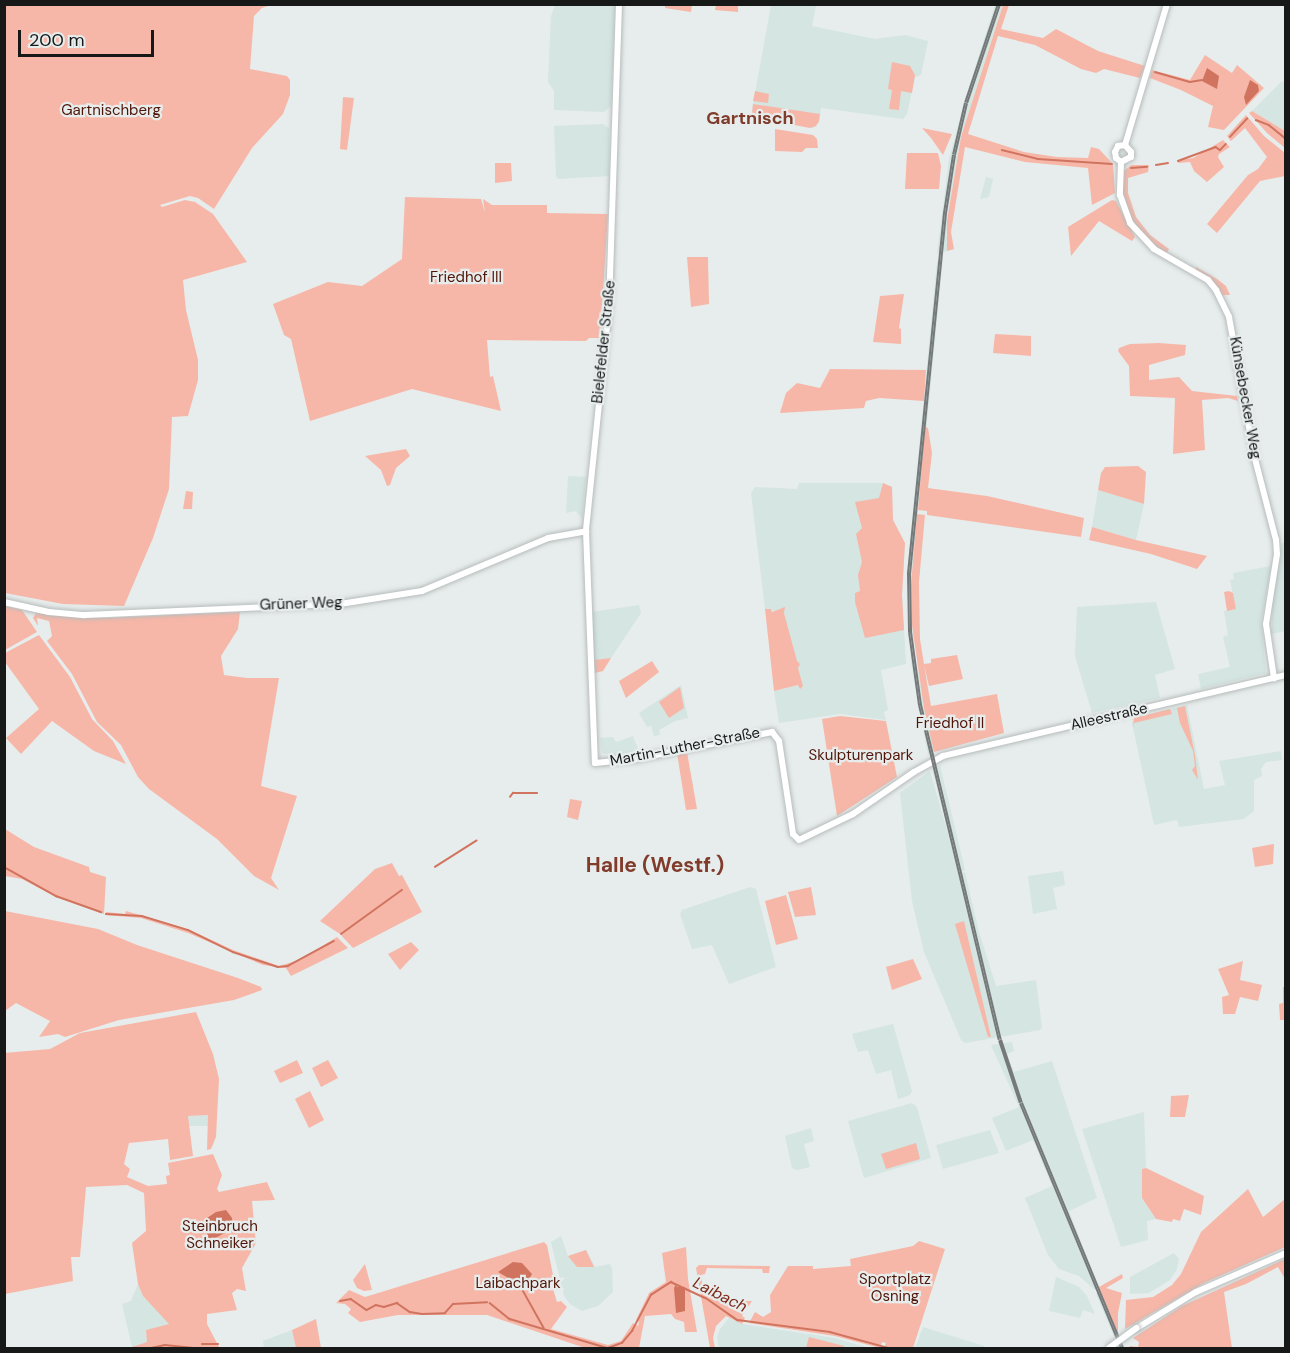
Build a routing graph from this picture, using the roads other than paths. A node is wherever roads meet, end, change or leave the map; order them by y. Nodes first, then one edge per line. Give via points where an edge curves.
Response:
1 (619, 4) edge
2 (1167, 4) edge
3 (1125, 145) junction
4 (1121, 162) junction
5 (586, 531) junction
6 (4, 602) edge
7 (1286, 675) edge
8 (1274, 678) junction
9 (595, 763) joint
10 (796, 840) joint
11 (1286, 1253) edge
12 (1108, 1348) edge

1 - 5 street, Bielefelder Straße via 609,307
2 - 3 street
3 - 4 street via 1131,157
3 - 4 street via 1114,152
4 - 8 street, Künsebecker Weg via 1120,195 1130,223 1154,249 1208,280 1229,317 1254,455 1276,540 1266,624
5 - 6 street, Grüner Weg via 548,538 422,591 340,604 86,615
5 - 9 street, Bielefelder Straße
7 - 8 street, Alleestraße
8 - 10 street, Alleestraße via 960,751 933,761 853,814
9 - 10 street, Martin-Luther-Straße via 635,759 765,732 775,734
11 - 12 street, bridge via 1196,1292

